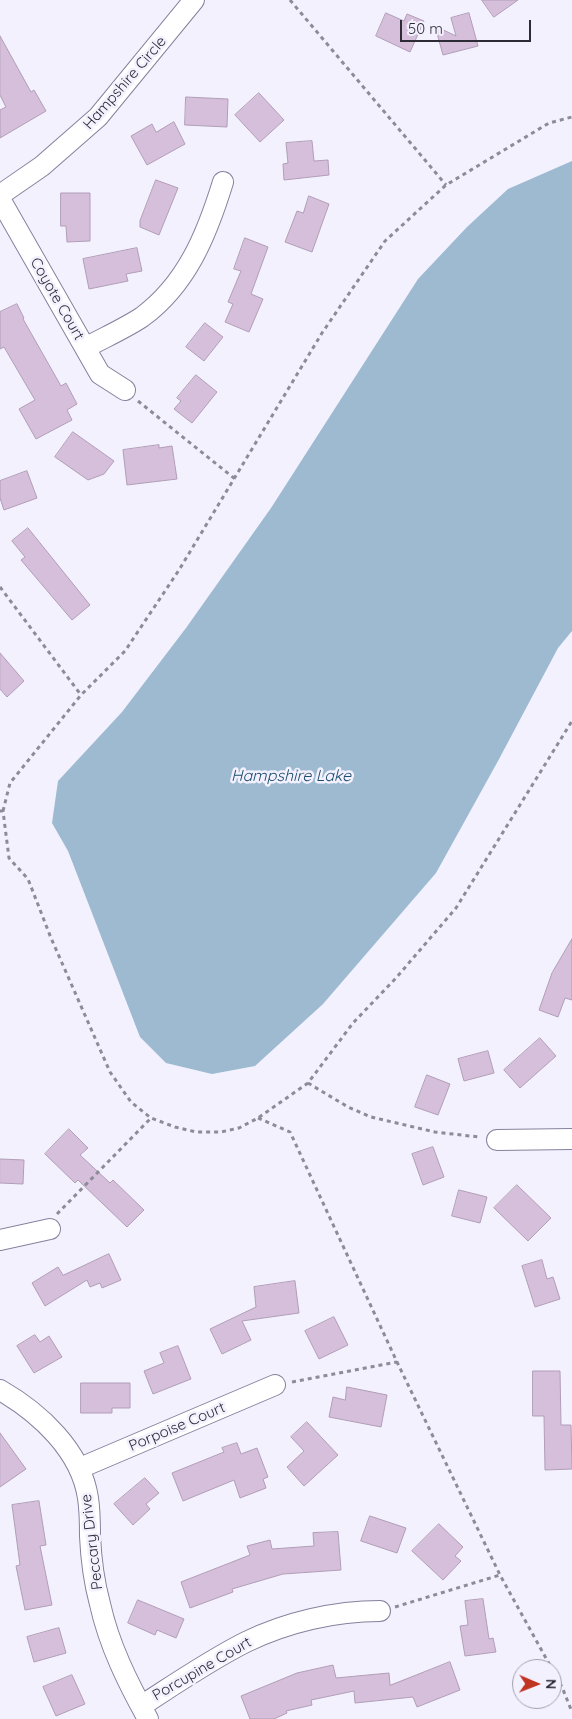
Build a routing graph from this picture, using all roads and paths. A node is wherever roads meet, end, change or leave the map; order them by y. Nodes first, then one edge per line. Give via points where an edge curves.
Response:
1 (194, 0) edge
2 (290, 0) edge
3 (572, 118) edge
4 (223, 182) dead end
5 (446, 186) junction
6 (0, 195) edge
7 (0, 199) edge
8 (85, 348) junction
9 (125, 390) joint
10 (235, 479) junction
11 (0, 587) edge
12 (81, 695) junction
13 (572, 721) edge
14 (2, 811) edge
15 (308, 1083) junction
16 (151, 1118) junction
17 (258, 1118) junction
18 (572, 1139) edge
19 (497, 1140) joint
20 (50, 1229) joint
21 (0, 1240) edge
22 (397, 1362) junction
23 (275, 1385) joint
24 (0, 1390) edge
25 (80, 1468) junction
26 (500, 1576) junction
27 (380, 1611) joint
28 (546, 1659) edge
29 (562, 1687) edge
30 (145, 1712) edge
31 (572, 1712) edge

1 - 6 street, Hampshire Circle via 98,117 42,166
2 - 5 path
3 - 5 path via 549,124
4 - 8 street via 193,260 163,299 141,317
5 - 10 path via 385,242 322,333
7 - 8 street, Coyote Court
8 - 9 street, Coyote Court via 100,374
9 - 10 path
10 - 12 path via 125,651
11 - 12 path
12 - 14 path via 10,783
13 - 15 path via 456,908 353,1023
14 - 16 path via 9,858 28,879 110,1072 131,1102
15 - 17 path
15 - 19 path via 371,1117 435,1132
16 - 17 path via 196,1132 221,1132 239,1128
16 - 20 path via 54,1217
17 - 22 path via 290,1132
18 - 19 street
20 - 21 street
22 - 23 path
22 - 26 path
23 - 25 street, Porpoise Court
24 - 25 street, Peccary Drive via 42,1421
25 - 30 street, Peccary Drive via 88,1496 92,1556 100,1604 112,1646
26 - 27 path
26 - 28 path
27 - 30 street, Porcupine Court via 337,1614 272,1631 222,1655
29 - 31 path

